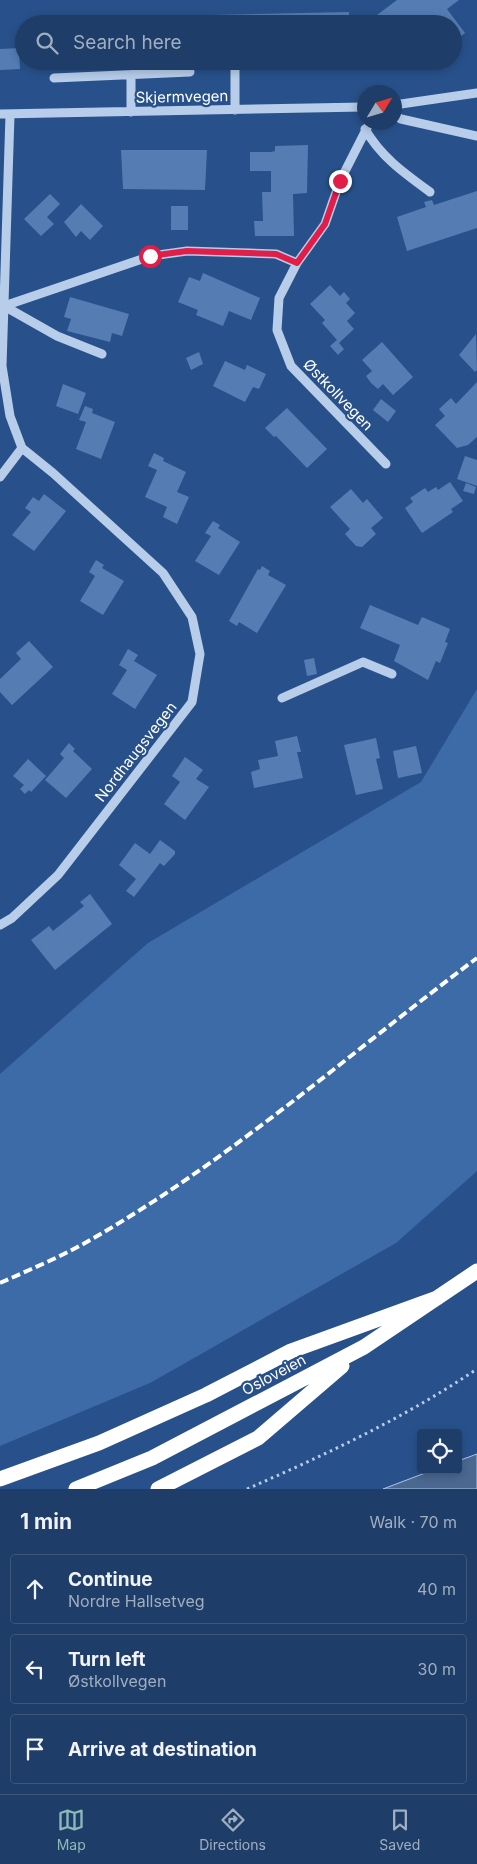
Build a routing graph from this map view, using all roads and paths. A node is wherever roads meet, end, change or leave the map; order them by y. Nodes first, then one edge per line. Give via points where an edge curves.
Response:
1 (235, 70) edge
2 (190, 72) dead end
3 (131, 75) junction
4 (54, 78) dead end
5 (477, 93) edge
6 (402, 104) edge
7 (357, 107) edge
8 (235, 110) junction
9 (131, 112) junction
10 (0, 114) edge
11 (10, 114) junction
12 (402, 119) edge
13 (365, 130) edge
14 (368, 130) edge
15 (477, 136) edge
16 (430, 192) dead end
17 (297, 263) junction
18 (4, 306) junction
19 (2, 318) edge
20 (102, 354) dead end
21 (22, 448) junction
22 (386, 464) dead end
23 (0, 477) edge
24 (392, 674) dead end
25 (282, 698) dead end
26 (0, 925) edge
27 (477, 1271) edge
28 (437, 1298) junction
29 (364, 1347) junction
30 (477, 1369) edge
31 (0, 1479) edge
32 (76, 1489) edge
33 (158, 1489) edge
34 (246, 1489) edge

1 - 8 street
2 - 3 street
3 - 4 street
3 - 9 street
5 - 6 street
7 - 8 street, Skjermvegen
8 - 9 street, Skjermvegen
9 - 11 street, Skjermvegen
10 - 11 street, Skjermvegen
11 - 18 street
12 - 15 street
13 - 17 street, Østkollvegen via 340,181 325,224
14 - 16 street via 374,146
17 - 18 street via 276,254 187,251 160,254
17 - 22 street, Østkollvegen via 279,298 277,330 291,366
18 - 19 street
18 - 20 street via 57,336
19 - 21 street via 2,366 10,416
21 - 23 street
21 - 26 street, Nordhaugsvegen via 163,573 192,617 200,654 192,702 58,875 12,918
24 - 25 street via 363,662
27 - 28 highway, Osloveien
28 - 29 highway, Osloveien
28 - 31 highway via 291,1351 99,1443
29 - 32 highway, Osloveien via 152,1458
29 - 33 highway via 258,1438
30 - 34 path via 430,1401 382,1427

